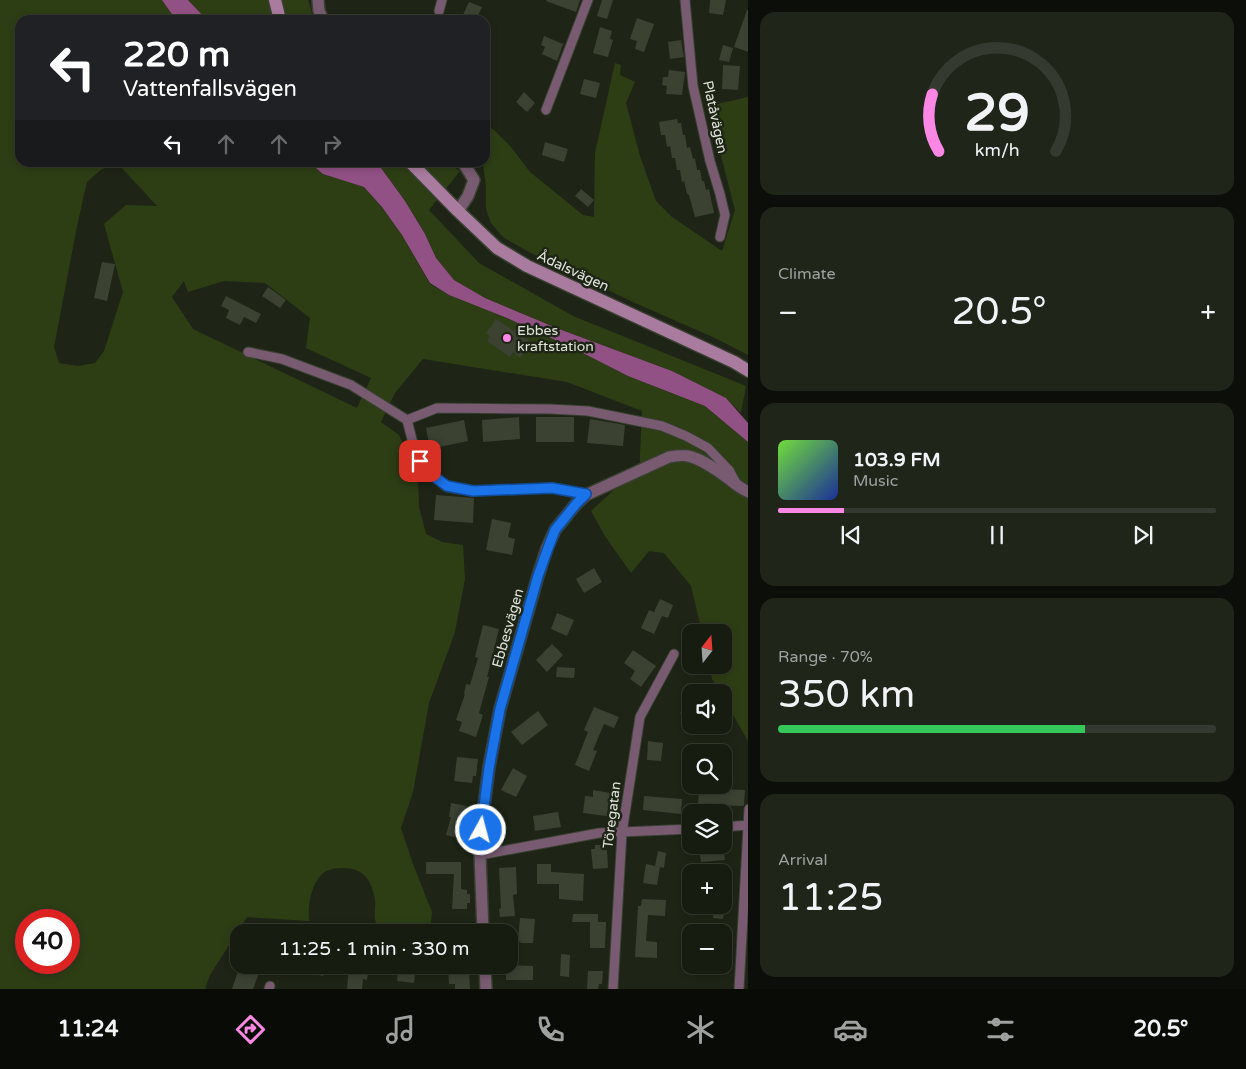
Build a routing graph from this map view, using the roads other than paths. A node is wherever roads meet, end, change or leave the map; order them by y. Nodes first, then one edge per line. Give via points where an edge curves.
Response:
1 (275, 0) edge
2 (318, 0) edge
3 (442, 0) edge
4 (588, 0) edge
5 (685, 0) edge
6 (439, 11) dead end
7 (279, 15) edge
8 (320, 15) edge
9 (546, 110) dead end
10 (415, 167) edge
11 (465, 167) edge
12 (458, 211) junction
13 (720, 237) dead end
14 (248, 352) dead end
15 (748, 371) edge
16 (407, 420) junction
17 (744, 489) edge
18 (586, 494) junction
19 (674, 654) dead end
20 (748, 809) edge
21 (748, 825) edge
22 (732, 826) edge
23 (682, 830) edge
24 (622, 833) junction
25 (480, 855) junction
26 (483, 924) edge
27 (485, 974) edge
28 (486, 989) edge
29 (613, 989) edge
30 (739, 989) edge

1 - 7 main road
2 - 8 street
3 - 6 street
4 - 9 street
5 - 13 street, Platåvägen via 693,86 725,215
10 - 12 main road, Ådalsvägen
11 - 12 street via 474,180
12 - 15 main road, Ådalsvägen via 496,248 521,262
14 - 16 street via 282,359 351,384
16 - 17 street via 438,408 550,409 588,411 662,426 708,448
16 - 18 street via 420,461 447,486 473,491 552,488
17 - 18 street, Ebbesvägen via 700,461 682,456 669,457
18 - 25 street, Ebbesvägen via 555,530 538,576 500,709 489,768
19 - 24 street, Töregatan via 640,718
20 - 21 street
21 - 22 street
21 - 30 street
23 - 24 street
24 - 25 street via 599,833
24 - 29 street, Töregatan
25 - 26 street, Ebbesvägen
27 - 28 street

